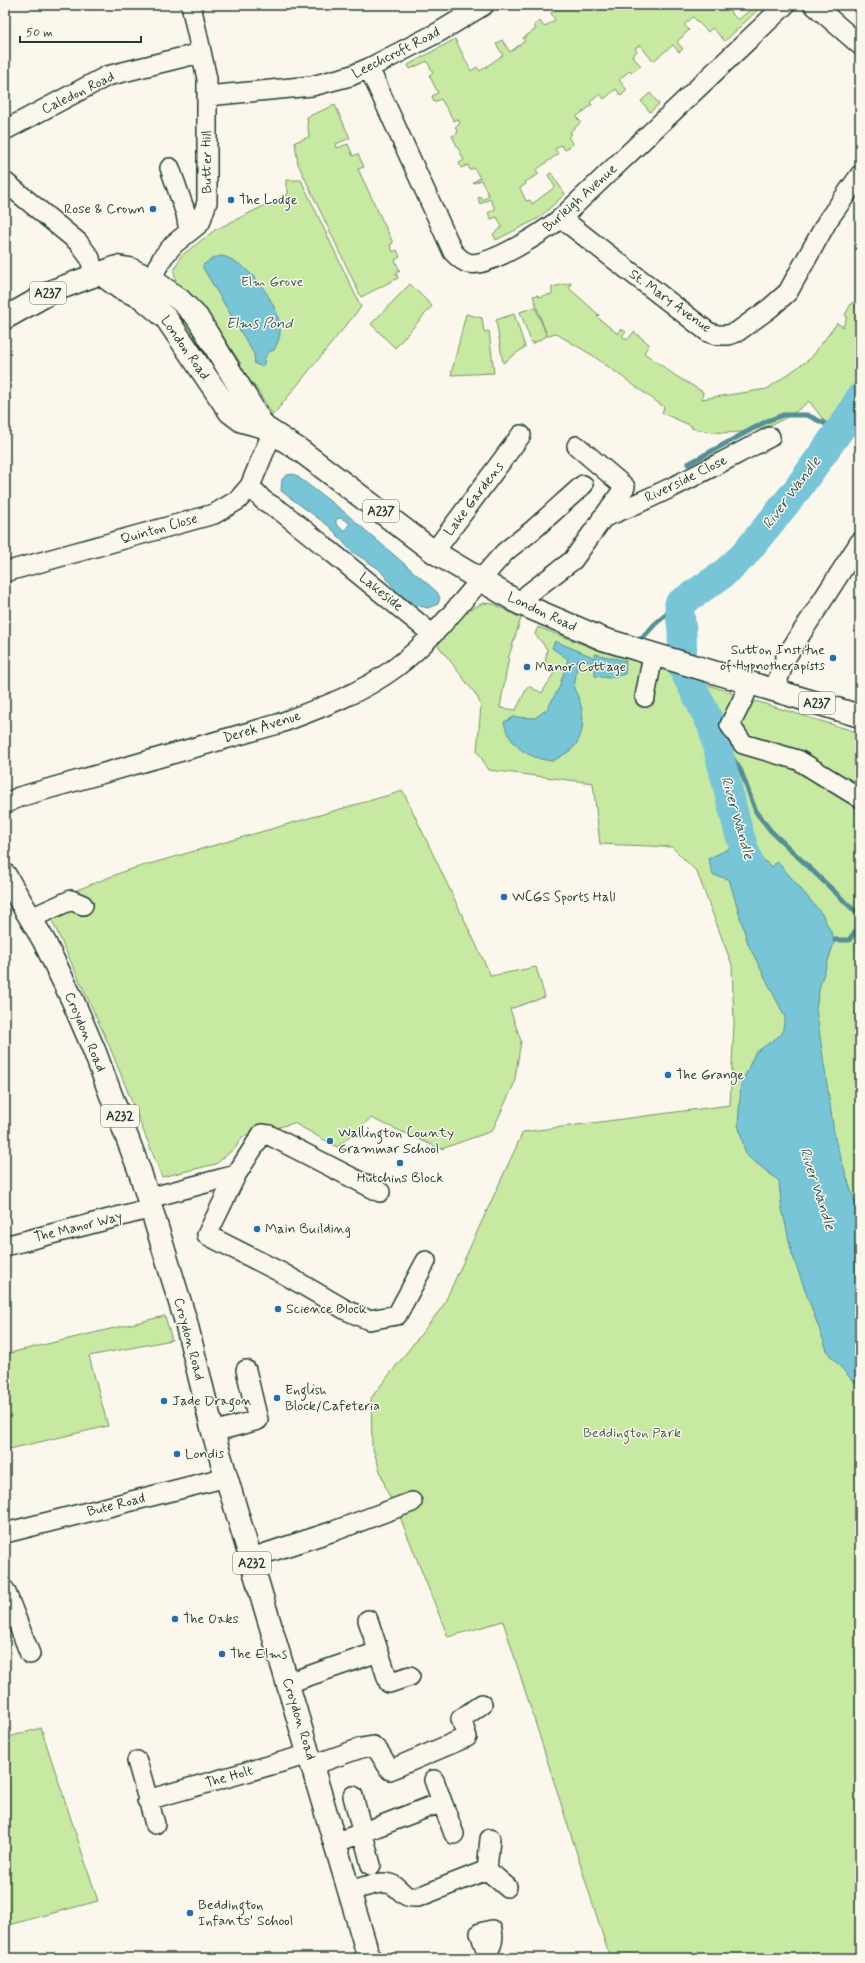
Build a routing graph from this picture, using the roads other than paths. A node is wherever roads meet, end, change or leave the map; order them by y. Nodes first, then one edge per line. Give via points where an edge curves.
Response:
1 (191, 5) edge
2 (484, 5) edge
3 (785, 5) edge
4 (814, 5) edge
5 (860, 45) edge
6 (200, 53) junction
7 (370, 68) junction
8 (207, 96) junction
9 (5, 130) edge
10 (170, 168) dead end
11 (860, 175) edge
12 (5, 182) edge
13 (560, 218) junction
14 (189, 231) junction
15 (97, 274) junction
16 (146, 288) junction
17 (5, 318) edge
18 (268, 430) junction
19 (770, 437) dead end
20 (512, 439) dead end
21 (577, 446) dead end
22 (583, 485) dead end
23 (250, 486) junction
24 (602, 518) junction
25 (860, 542) edge
26 (434, 552) junction
27 (5, 572) edge
28 (480, 581) junction
29 (521, 604) junction
30 (437, 629) junction
31 (651, 654) junction
32 (748, 682) junction
33 (774, 690) junction
34 (645, 697) dead end
35 (860, 716) edge
36 (860, 798) edge
37 (5, 804) edge
38 (5, 875) edge
39 (83, 905) dead end
40 (32, 918) junction
41 (236, 1175) junction
42 (380, 1192) dead end
43 (150, 1203) junction
44 (5, 1246) edge
45 (426, 1261) dead end
46 (246, 1370) dead end
47 (213, 1432) junction
48 (227, 1477) junction
49 (412, 1502) dead end
50 (5, 1533) edge
51 (251, 1558) junction
52 (5, 1590) edge
53 (368, 1620) dead end
54 (378, 1652) junction
55 (30, 1654) dead end
56 (410, 1676) dead end
57 (288, 1683) junction
58 (482, 1704) dead end
59 (311, 1759) junction
60 (137, 1761) dead end
61 (434, 1780) dead end
62 (353, 1796) dead end
63 (147, 1800) junction
64 (442, 1802) junction
65 (155, 1824) dead end
66 (362, 1833) junction
67 (454, 1834) dead end
68 (490, 1839) dead end
69 (335, 1843) junction
70 (371, 1865) dead end
71 (487, 1870) junction
72 (507, 1887) dead end
73 (350, 1891) junction
74 (367, 1957) edge

1 - 6 street, Butter Hill
2 - 7 street, Leechcroft Road
3 - 13 street, Burleigh Avenue
4 - 5 street
6 - 8 street, Butter Hill via 207,79
6 - 9 street, Caledon Road via 107,76
7 - 8 street, Leechcroft Road via 312,86
7 - 13 street, Burleigh Avenue via 453,252 460,259 468,264 479,264 526,242
8 - 14 street, Butter Hill via 207,202 200,223
10 - 14 street via 186,214
11 - 13 street, St. Mary Avenue via 828,220 788,292 748,325 728,335 708,332
12 - 15 street via 78,242 90,258
14 - 16 street, Butter Hill via 163,257
15 - 16 main road, A237 via 117,267 125,268
15 - 17 main road, A237 via 55,290
16 - 18 main road, London Road / A237 via 230,412 242,421
18 - 23 street, Quinton Close
18 - 26 main road, London Road / A237 via 301,450
19 - 24 street, Riverside Close
20 - 26 street, Lake Gardens
21 - 24 street, Riverside Close via 625,487
22 - 28 street, Derek Avenue via 506,551
23 - 27 street, Quinton Close via 238,500 214,514
23 - 30 street, Lakeside via 263,500
24 - 29 street, Riverside Close via 573,560 528,594
25 - 33 street via 786,656
26 - 28 main road, London Road / A237
28 - 29 main road, London Road / A237
28 - 30 street, Derek Avenue
29 - 31 main road, London Road / A237 via 584,632
30 - 37 street, Derek Avenue via 395,668 372,683 320,709 278,724 19,797
31 - 32 main road, London Road / A237
31 - 34 street
32 - 33 main road, London Road / A237
32 - 36 street via 745,695 730,726 743,744 798,760
33 - 35 main road, London Road / A237
38 - 40 main road, Croydon Road / A232
39 - 40 street via 71,900
40 - 43 main road, Croydon Road / A232 via 94,1050
41 - 42 street via 262,1134 269,1135
41 - 43 street, The Manor Way
41 - 45 street via 208,1235 284,1274 346,1310 369,1320 396,1315
43 - 44 street, The Manor Way
43 - 47 main road, Croydon Road / A232 via 186,1322
46 - 47 street via 260,1426
47 - 48 main road, Croydon Road / A232
48 - 50 street, Bute Road
48 - 51 main road, Croydon Road / A232
49 - 51 street
51 - 57 main road, Croydon Road / A232
52 - 55 street
53 - 54 street
54 - 56 street via 389,1683
54 - 57 street
57 - 59 main road, Croydon Road / A232
58 - 59 street, The Holt via 461,1719 467,1737 390,1770 372,1746
59 - 63 street, The Holt
59 - 69 main road, Croydon Road / A232
60 - 63 street
61 - 64 street
62 - 66 street
63 - 65 street
64 - 66 street
64 - 67 street
66 - 69 street
66 - 70 street
68 - 71 street
69 - 73 main road, Croydon Road / A232
71 - 72 street
71 - 73 street via 418,1897 407,1898 390,1884
73 - 74 main road, Croydon Road / A232

